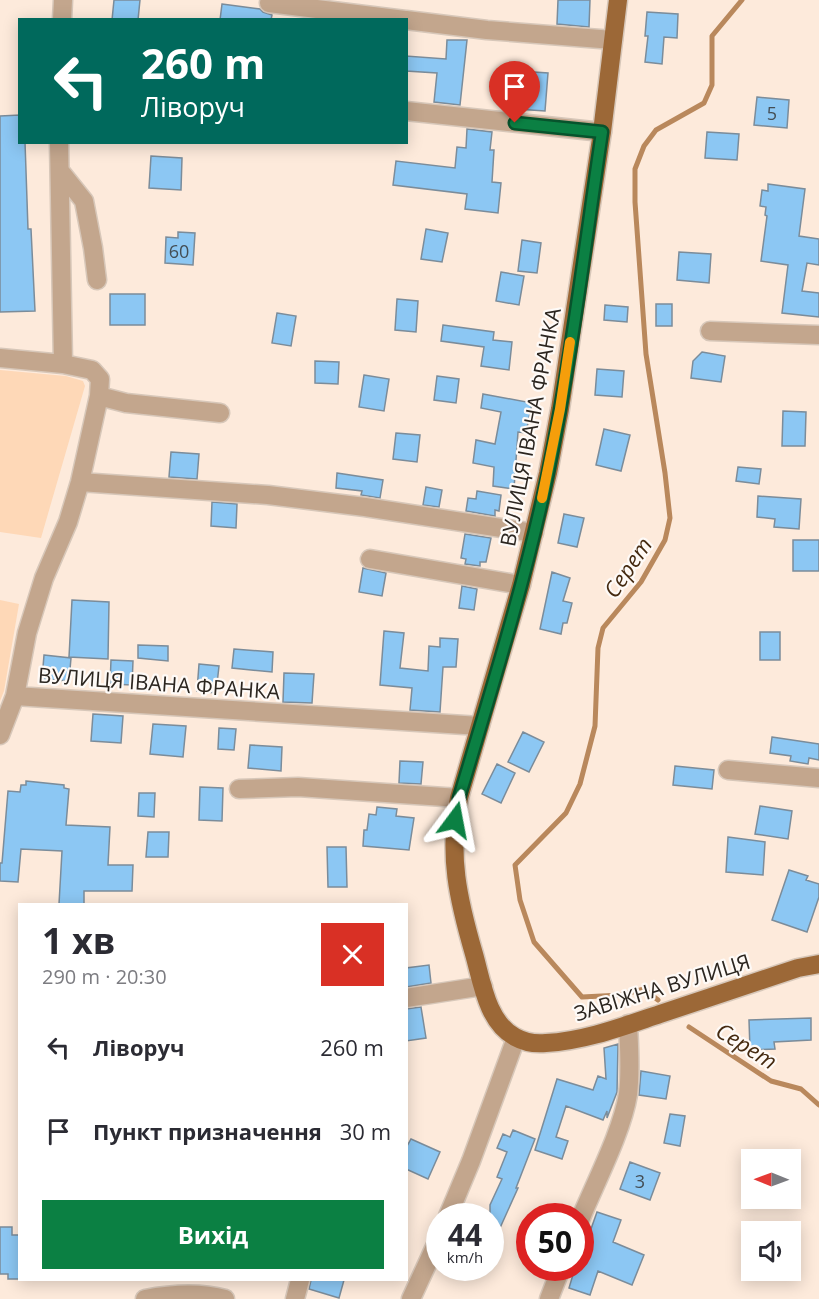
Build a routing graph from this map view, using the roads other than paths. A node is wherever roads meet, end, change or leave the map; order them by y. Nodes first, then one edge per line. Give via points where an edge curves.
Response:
1 (63, 0) edge
2 (618, 0) edge
3 (269, 3) dead end
4 (62, 18) edge
5 (390, 18) edge
6 (408, 20) edge
7 (613, 40) junction
8 (408, 111) edge
9 (602, 132) junction
10 (59, 144) edge
11 (60, 171) junction
12 (97, 280) dead end
13 (710, 331) dead end
14 (819, 335) edge
15 (0, 358) edge
16 (63, 364) junction
17 (99, 396) junction
18 (220, 413) dead end
19 (80, 482) junction
20 (534, 533) junction
21 (370, 558) dead end
22 (521, 585) junction
23 (15, 696) junction
24 (480, 726) junction
25 (0, 735) edge
26 (728, 770) dead end
27 (819, 778) edge
28 (239, 789) dead end
29 (459, 798) junction
30 (819, 954) edge
31 (819, 964) edge
32 (798, 968) junction
33 (483, 986) junction
34 (408, 998) edge
35 (628, 1024) junction
36 (516, 1038) junction
37 (453, 1203) edge
38 (587, 1203) edge
39 (426, 1266) edge
40 (300, 1281) edge
41 (556, 1281) edge
42 (145, 1299) edge
43 (225, 1299) edge
44 (295, 1299) edge
45 (411, 1299) edge
46 (549, 1299) edge

1 - 4 street
2 - 7 main road, ВУЛИЦЯ ІВАНА ФРАНКА
3 - 5 street
6 - 7 street
7 - 9 main road, ВУЛИЦЯ ІВАНА ФРАНКА
8 - 9 street
9 - 20 main road, ВУЛИЦЯ ІВАНА ФРАНКА via 560,409
10 - 11 street
11 - 12 street via 84,201
11 - 16 street
13 - 14 street
15 - 16 street
16 - 17 street via 92,370 100,379
17 - 18 street via 126,403
17 - 19 street
19 - 20 street via 268,495
19 - 23 street via 27,633
20 - 22 main road, ВУЛИЦЯ ІВАНА ФРАНКА
21 - 22 street
22 - 24 main road, ВУЛИЦЯ ІВАНА ФРАНКА
23 - 24 street, ВУЛИЦЯ ІВАНА ФРАНКА
23 - 25 street
24 - 29 main road, ВУЛИЦЯ ІВАНА ФРАНКА
26 - 27 street
28 - 29 street via 298,787
29 - 33 main road, ВУЛИЦЯ ІВАНА ФРАНКА via 453,849 457,882
30 - 32 main road
31 - 32 main road, ЗАВІЖНА ВУЛИЦЯ
32 - 35 main road, ЗАВІЖНА ВУЛИЦЯ
33 - 34 street
33 - 36 main road, ВУЛИЦЯ ІВАНА ФРАНКА via 497,1020
35 - 36 main road, ЗАВІЖНА ВУЛИЦЯ via 547,1043
35 - 38 street via 628,1095
36 - 37 street
39 - 45 street
40 - 44 street
41 - 46 street
42 - 43 street via 166,1294

